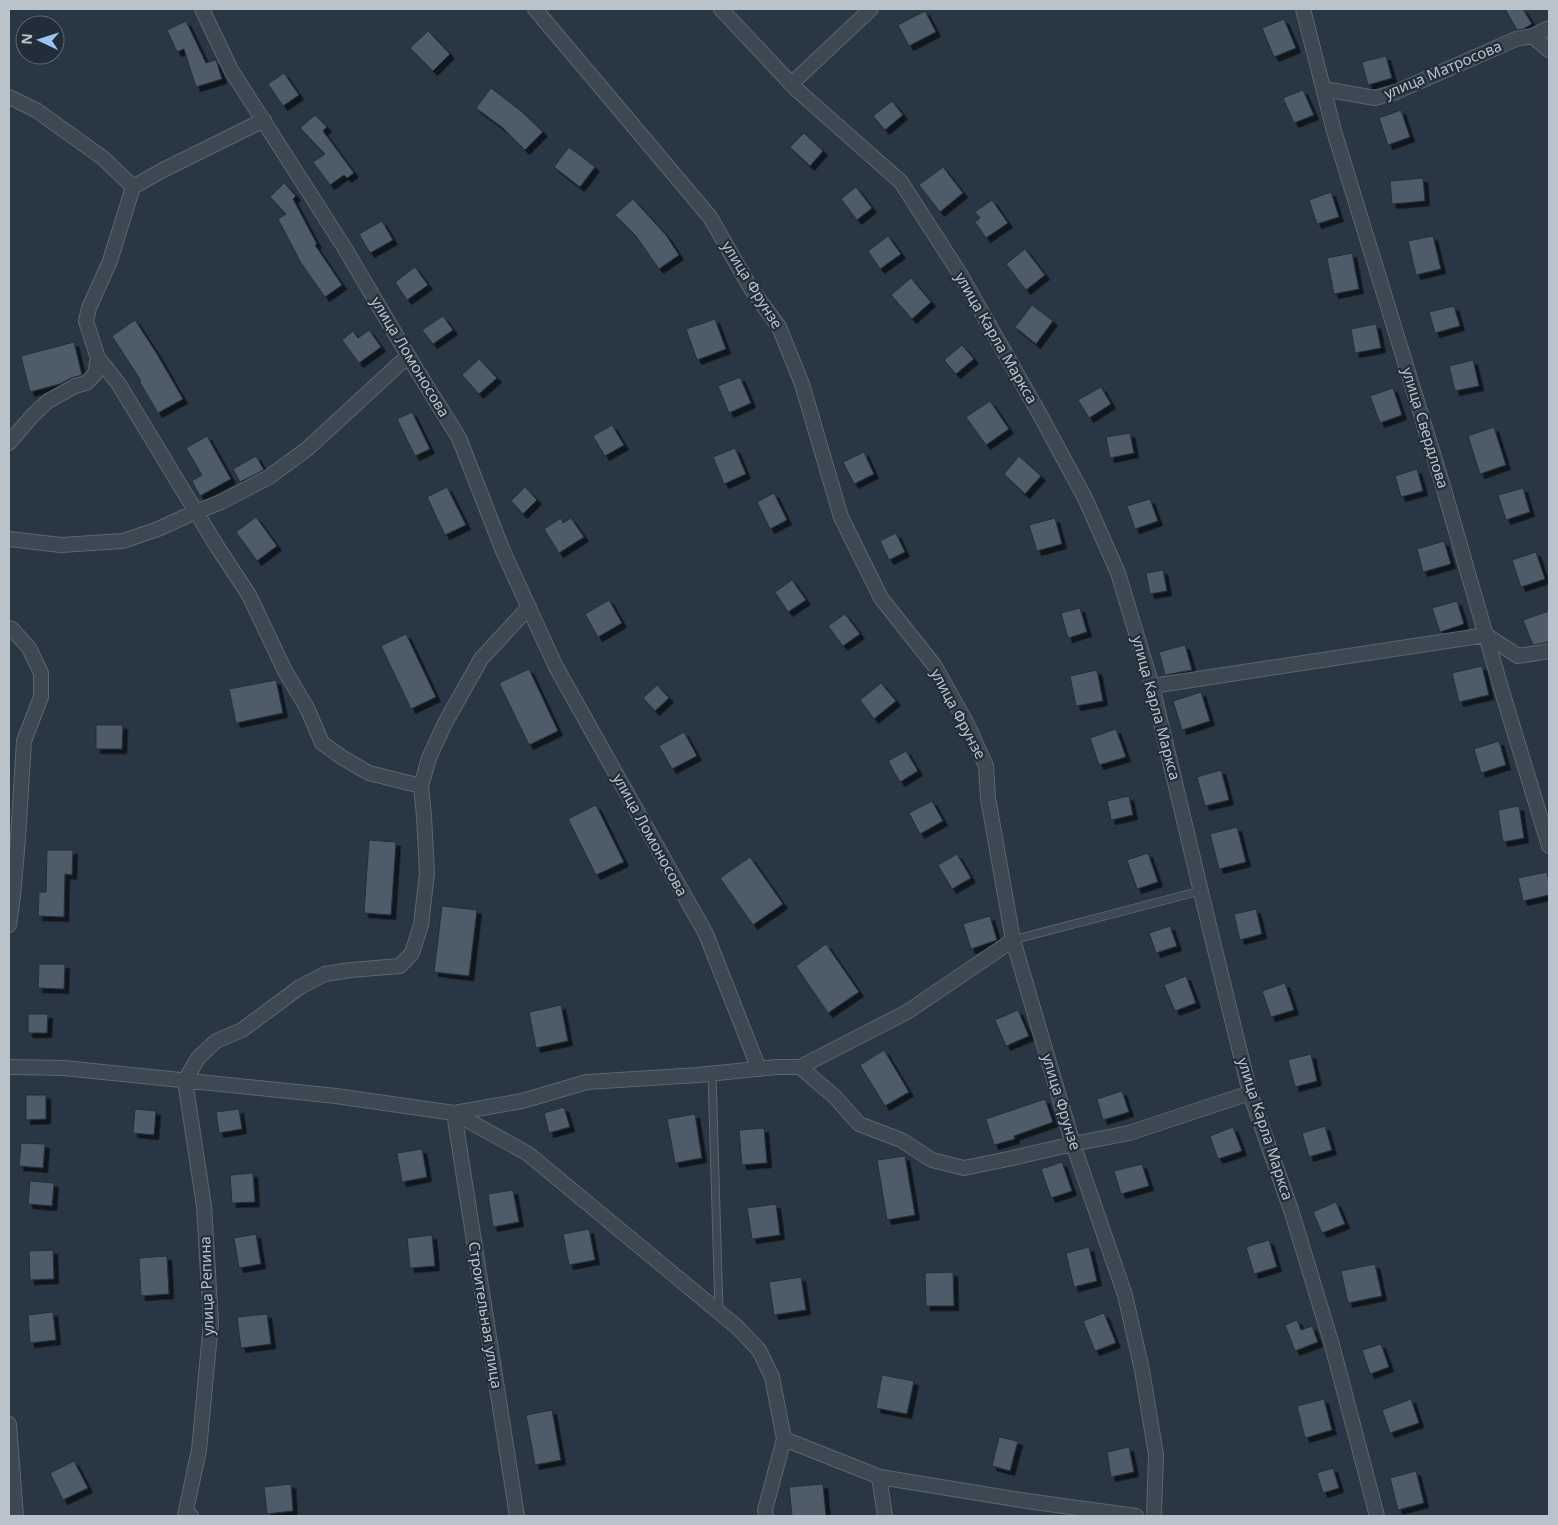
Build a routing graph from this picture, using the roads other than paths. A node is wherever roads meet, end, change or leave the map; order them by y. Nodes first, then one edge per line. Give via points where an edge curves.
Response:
1 (202, 9) edge
2 (535, 9) edge
3 (721, 9) edge
4 (871, 9) edge
5 (1303, 9) edge
6 (1549, 28) edge
7 (1532, 36) junction
8 (1549, 50) edge
9 (791, 84) junction
10 (1324, 88) junction
11 (9, 97) edge
12 (264, 120) junction
13 (134, 187) junction
14 (408, 356) junction
15 (98, 358) junction
16 (9, 443) edge
17 (196, 512) junction
18 (9, 539) edge
19 (529, 607) junction
20 (9, 628) edge
21 (1486, 635) junction
22 (1549, 651) edge
23 (1152, 686) junction
24 (421, 786) junction
25 (1549, 846) edge
26 (1200, 891) junction
27 (9, 925) edge
28 (1013, 940) junction
29 (9, 1067) edge
30 (800, 1067) junction
31 (759, 1069) junction
32 (712, 1074) junction
33 (185, 1081) junction
34 (1250, 1093) junction
35 (454, 1113) junction
36 (1073, 1144) junction
37 (719, 1313) junction
38 (9, 1424) edge
39 (784, 1438) junction
40 (880, 1480) junction
41 (16, 1516) edge
42 (191, 1516) edge
43 (516, 1516) edge
44 (766, 1516) edge
45 (885, 1516) edge
46 (1136, 1516) edge
47 (1154, 1516) edge
48 (1376, 1516) edge

1 - 12 street, улица Ломоносова via 231,70
2 - 28 street, улица Фрунзе via 710,217 750,287 779,327 802,384 841,517 881,598 934,666 967,724 986,766 988,798
3 - 9 street, улица Карла Маркса
4 - 9 street
5 - 10 street, улица Свердлова
6 - 7 street, улица Матросова
7 - 8 street
7 - 10 street, улица Матросова via 1516,39 1396,92 1375,98
9 - 23 street, улица Карла Маркса via 900,182 960,274 1085,498 1118,573
10 - 21 street, улица Свердлова via 1334,131
11 - 13 street via 36,110 103,158
12 - 13 street
12 - 14 street, улица Ломоносова
13 - 15 street via 110,261 86,320
14 - 17 street via 308,449 270,477
14 - 19 street, улица Ломоносова via 459,438 503,551
15 - 16 street via 95,374 86,383 48,401
15 - 17 street via 118,383
17 - 18 street via 122,541 61,545
17 - 24 street via 249,595 322,743 369,773
19 - 24 street via 481,659 445,724 429,758
19 - 31 street, улица Ломоносова via 556,667 706,934
20 - 27 street via 29,648 41,672 42,697 24,741
21 - 22 street via 1518,656
21 - 23 street
21 - 25 street, улица Свердлова
23 - 26 street, улица Карла Маркса
24 - 33 street via 427,873 421,925 412,954 400,966 325,974 300,987 242,1030 216,1041 198,1058
26 - 28 lane
26 - 34 street, улица Карла Маркса
28 - 30 street via 907,1012
28 - 36 street, улица Фрунзе
29 - 33 street via 64,1068
30 - 31 street
30 - 36 street via 835,1097 859,1124 901,1140 932,1160 964,1168
31 - 32 street
32 - 35 street via 587,1082 522,1101
32 - 37 lane
33 - 35 street via 336,1096
33 - 42 street, улица Репина via 204,1206 211,1322 199,1450 185,1515
34 - 36 street via 1129,1133
34 - 48 street, улица Карла Маркса via 1292,1213 1332,1346
35 - 37 street via 527,1153
35 - 43 street, Строительная улица
36 - 47 street, улица Фрунзе via 1125,1295 1142,1370 1156,1455
37 - 39 street via 759,1350 772,1377
38 - 41 street
39 - 40 street
39 - 44 street
40 - 45 street
40 - 46 street

